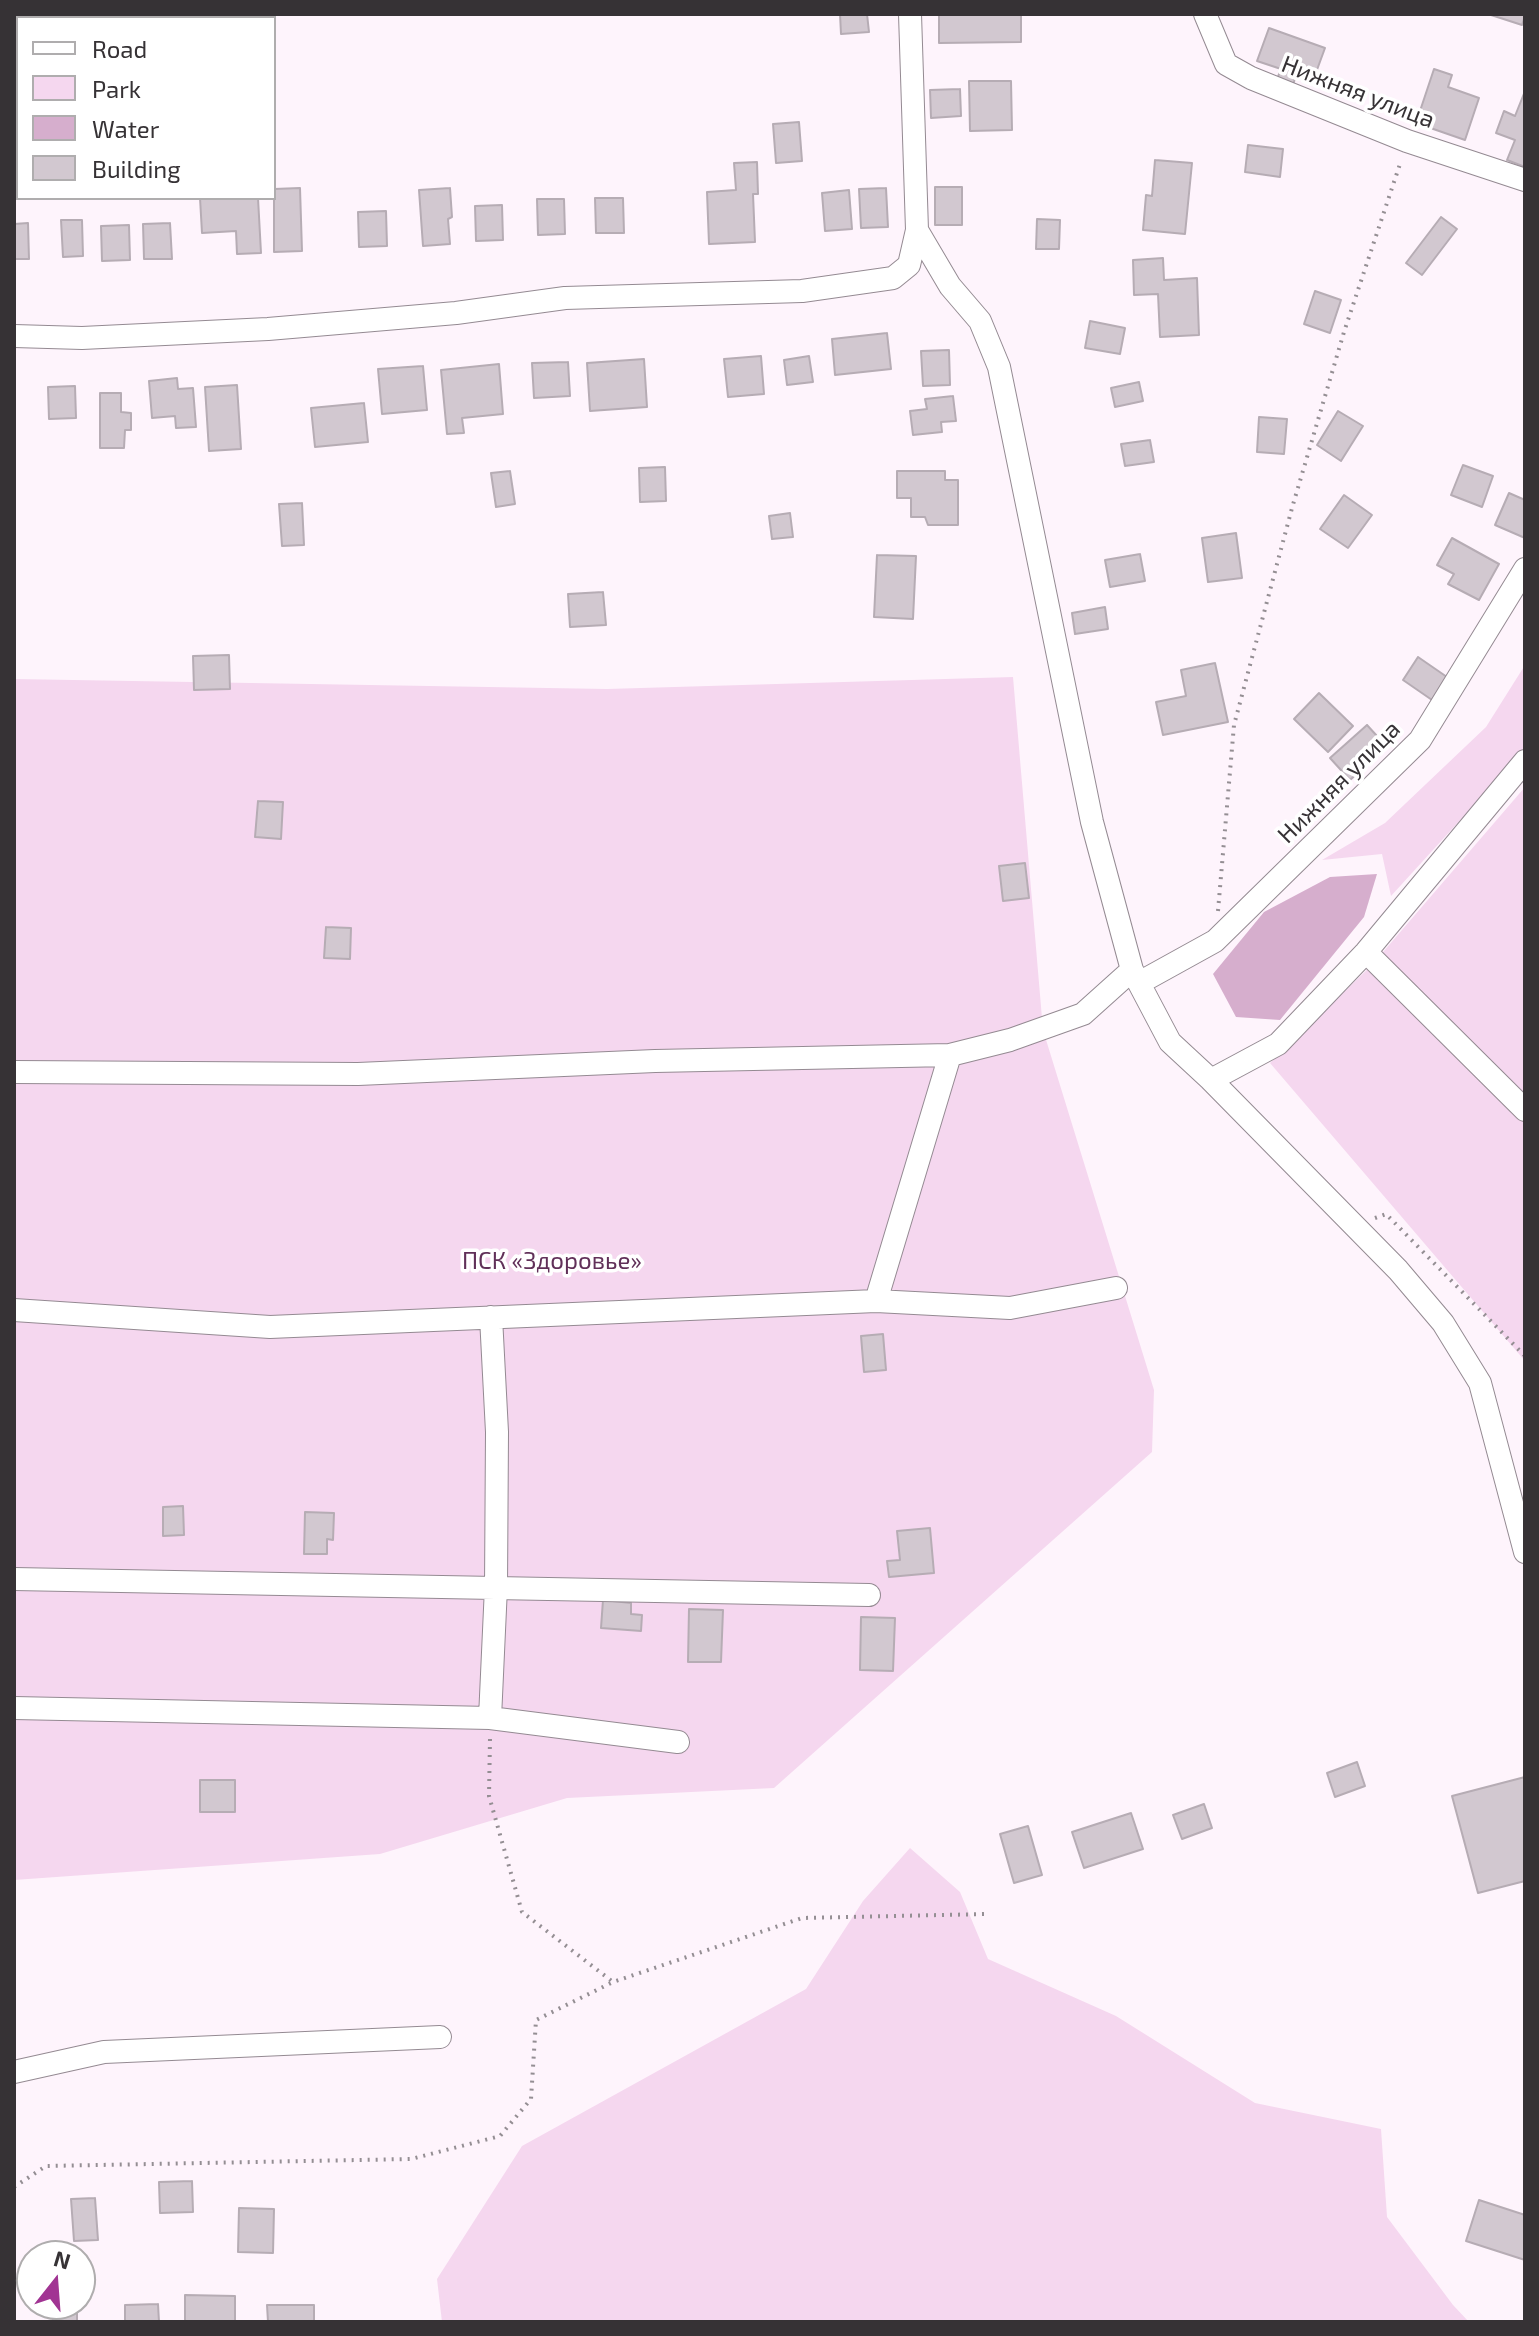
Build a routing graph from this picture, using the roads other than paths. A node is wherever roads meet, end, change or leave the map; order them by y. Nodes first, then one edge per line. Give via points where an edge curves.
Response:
1 (910, 14) edge
2 (1205, 14) edge
3 (1525, 180) edge
4 (917, 230) junction
5 (14, 336) edge
6 (1525, 569) edge
7 (1525, 761) edge
8 (1366, 952) junction
9 (1136, 976) junction
10 (950, 1055) junction
11 (14, 1072) edge
12 (1211, 1080) junction
13 (1525, 1110) edge
14 (1116, 1288) dead end
15 (876, 1301) junction
16 (14, 1310) edge
17 (491, 1317) junction
18 (1525, 1552) edge
19 (14, 1579) edge
20 (496, 1587) junction
21 (869, 1595) dead end
22 (14, 1708) edge
23 (490, 1718) junction
24 (678, 1742) dead end
25 (440, 2037) dead end
26 (14, 2072) edge

1 - 4 street
2 - 3 street, Нижняя улица via 1226,64 1251,78 1407,141
4 - 5 street via 909,265 893,278 802,291 565,298 268,329
4 - 9 street via 950,286 980,321 999,367 1092,822
6 - 9 street, Нижняя улица via 1420,740 1215,941
7 - 8 street
8 - 12 street via 1278,1044
8 - 13 street
9 - 10 street, Нижняя улица via 1083,1014
9 - 12 street via 1170,1042
10 - 11 street, Нижняя улица via 358,1074
10 - 15 street
12 - 18 street via 1398,1270 1443,1323 1480,1383
14 - 15 street via 1010,1308
15 - 17 street
16 - 17 street via 270,1327
17 - 20 street
19 - 20 street
20 - 21 street
20 - 23 street
22 - 23 street
23 - 24 street
25 - 26 street via 104,2052

